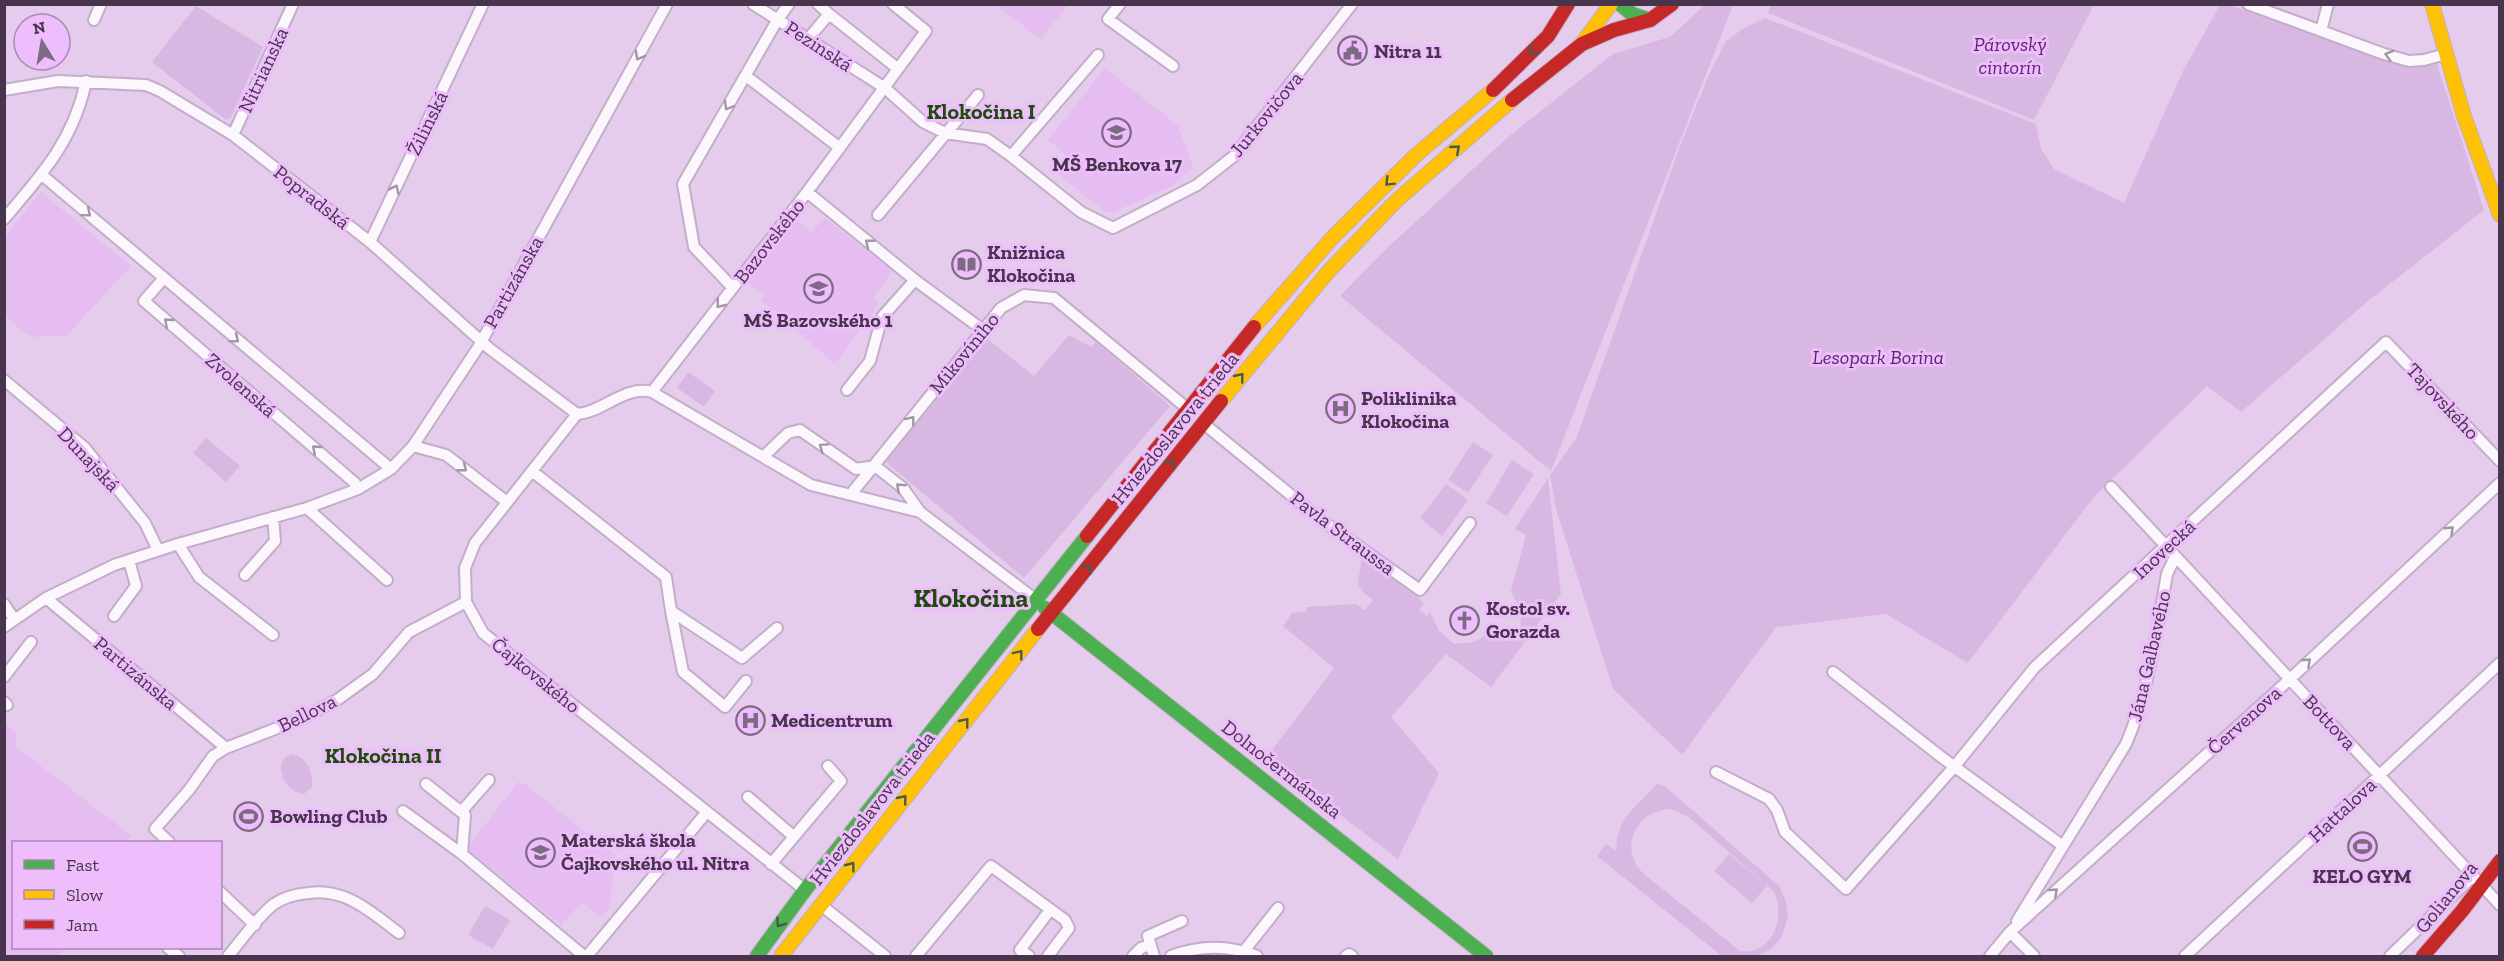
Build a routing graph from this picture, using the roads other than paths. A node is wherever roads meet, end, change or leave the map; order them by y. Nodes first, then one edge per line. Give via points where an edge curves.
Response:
1 (101, 4) edge
2 (292, 4) edge
3 (483, 4) edge
4 (667, 4) edge
5 (753, 4) edge
6 (789, 4) edge
7 (818, 4) edge
8 (893, 4) edge
9 (1120, 4) edge
10 (1353, 4) edge
11 (1568, 4) edge
12 (1611, 4) edge
13 (1620, 4) edge
14 (1672, 4) edge
15 (2248, 4) edge
16 (2328, 4) edge
17 (2432, 4) edge
18 (829, 14) junction
19 (778, 19) junction
20 (94, 20) dead end
21 (1650, 20) junction
22 (2321, 30) junction
23 (808, 39) junction
24 (1582, 44) junction
25 (2446, 54) junction
26 (1098, 55) dead end
27 (1173, 66) dead end
28 (897, 68) junction
29 (746, 76) junction
30 (86, 81) junction
31 (885, 88) junction
32 (4, 90) edge
33 (978, 95) dead end
34 (945, 133) junction
35 (233, 135) junction
36 (840, 148) junction
37 (1011, 156) junction
38 (42, 175) junction
39 (807, 192) junction
40 (878, 215) dead end
41 (2499, 215) edge
42 (4, 219) edge
43 (370, 242) junction
44 (163, 279) junction
45 (915, 280) junction
46 (733, 288) junction
47 (983, 330) junction
48 (482, 339) junction
49 (2386, 342) joint
50 (4, 380) edge
51 (847, 390) dead end
52 (652, 392) junction
53 (1188, 409) junction
54 (577, 414) junction
55 (1203, 423) junction
56 (414, 446) junction
57 (764, 456) junction
58 (2499, 461) edge
59 (875, 466) junction
60 (390, 469) junction
61 (532, 471) junction
62 (2499, 483) edge
63 (2111, 487) dead end
64 (358, 489) junction
65 (851, 494) junction
66 (507, 502) junction
67 (307, 508) junction
68 (920, 512) junction
69 (273, 517) junction
70 (1470, 523) dead end
71 (178, 544) junction
72 (2166, 548) junction
73 (158, 550) junction
74 (2175, 557) junction
75 (129, 560) junction
76 (245, 575) dead end
77 (387, 580) dead end
78 (46, 598) junction
79 (1036, 600) junction
80 (466, 602) junction
81 (4, 604) edge
82 (671, 611) junction
83 (1052, 614) junction
84 (114, 616) dead end
85 (14, 619) junction
86 (4, 627) edge
87 (777, 628) dead end
88 (273, 635) dead end
89 (31, 642) dead end
90 (2499, 663) edge
91 (1833, 672) dead end
92 (4, 677) edge
93 (2290, 679) junction
94 (746, 681) dead end
95 (226, 747) junction
96 (910, 757) junction
97 (828, 766) dead end
98 (1954, 767) junction
99 (926, 770) junction
100 (1716, 772) dead end
101 (2379, 776) junction
102 (489, 780) dead end
103 (426, 784) dead end
104 (748, 797) dead end
105 (403, 811) dead end
106 (461, 812) junction
107 (706, 813) junction
108 (793, 836) junction
109 (167, 841) edge
110 (2063, 846) junction
111 (462, 854) junction
112 (2499, 861) edge
113 (771, 864) junction
114 (2477, 880) junction
115 (805, 890) junction
116 (222, 894) edge
117 (821, 905) junction
118 (2499, 905) edge
119 (1278, 908) dead end
120 (1050, 910) junction
121 (1182, 921) dead end
122 (255, 925) junction
123 (2010, 932) junction
124 (399, 933) dead end
125 (1150, 945) junction
126 (1244, 951) junction
127 (228, 957) edge
128 (586, 957) edge
129 (757, 957) edge
130 (781, 957) edge
131 (885, 957) edge
132 (916, 957) edge
133 (1029, 957) edge
134 (1048, 957) edge
135 (1133, 957) edge
136 (1154, 957) edge
137 (1171, 957) edge
138 (1257, 957) edge
139 (1346, 957) edge
140 (1352, 957) edge
141 (1486, 957) edge
142 (1990, 957) edge
143 (2034, 957) edge
144 (2185, 957) edge
145 (2390, 957) edge
146 (2423, 957) edge

1 - 20 street
2 - 35 street, Nitrianska
43 -> 3 street, Žilinská
4 -> 48 street, Partizánska
5 - 19 street, Pezinská
6 - 19 street
7 - 18 street
8 - 28 street, Bazovského via 926,31
9 - 27 street via 1108,19
10 - 37 street, Jurkovičova via 1234,156 1197,185 1113,228 1081,212
11 -> 53 street, Hviezdoslavova trieda via 1548,36 1416,155 1333,237
12 - 24 street
13 - 21 street via 1632,14
14 - 21 street, Hviezdoslavova trieda
15 - 22 street
16 - 22 street
17 - 25 street
18 - 23 street
18 - 28 street
19 - 23 street, Pezinská
19 - 29 street
21 - 24 street, Hviezdoslavova trieda
25 -> 22 street via 2409,61
23 - 31 street, Pezinská
55 -> 24 street, Hviezdoslavova trieda via 1310,292 1396,201
25 - 41 street
26 - 37 street
28 - 31 street, Bazovského
29 - 36 street
29 -> 46 street via 683,184 694,247
30 - 32 street, Popradská via 39,82
30 - 35 street, Popradská via 146,85
30 - 38 street via 69,132
31 - 34 street, Jurkovičova via 923,122
31 - 36 street, Bazovského
33 - 34 street
34 - 37 street, Jurkovičova via 987,139
34 - 40 street
35 - 43 street, Popradská
36 - 39 street, Bazovského
38 - 42 street
38 -> 44 street, Zvolenská
45 -> 39 street
39 - 46 street, Bazovského
43 - 48 street, Popradská
44 -> 60 street, Zvolenská
64 -> 44 street, Zvolenská via 144,301
45 - 47 street
45 - 51 street via 882,317 870,362
46 -> 52 street, Bazovského
47 - 53 street, Mikovíniho via 1001,308 1024,295 1054,298
59 -> 47 street, Mikovíniho
48 - 54 street, Popradská via 511,366
48 - 56 street, Partizánska
49 - 58 street, Tajovského
49 - 72 street, Inovecká
50 - 73 street, Dunajská via 84,447 145,523
52 - 54 street via 631,392 596,410
52 - 57 street
53 - 55 street
53 - 79 street, Hviezdoslavova trieda
54 - 61 street, Čajkovského
55 - 70 street, Pavla Straussa via 1320,519 1420,590
83 -> 55 street, Hviezdoslavova trieda
56 - 60 street, Partizánska
56 -> 66 street via 446,454
59 -> 57 street via 856,469 800,430 788,433
57 - 65 street via 811,485
59 - 65 street, Mikovíniho
68 -> 59 street via 903,489
60 - 64 street, Partizánska
61 - 66 street, Čajkovského
61 - 82 street via 666,577
93 -> 62 street, Červenova
63 - 72 street, Bottova
64 - 67 street, Partizánska
65 - 68 street
66 - 80 street, Čajkovského via 475,543 465,568
67 - 69 street, Partizánska
67 - 77 street
68 - 79 street
69 - 71 street, Partizánska
69 - 76 street via 275,541
71 - 73 street, Partizánska
71 - 88 street via 200,577
72 - 74 street, Bottova
72 - 98 street, Inovecká via 2035,667
73 - 75 street, Partizánska
74 - 93 street, Bottova
74 - 110 street, Jána Galbavého via 2167,574 2133,727
75 - 78 street, Partizánska
75 - 84 street, Partizánska via 136,586
78 - 85 street, Partizánska
78 - 95 street, Partizánska
79 - 83 street, Dolnočermánska
79 - 96 street, Hviezdoslavova trieda
80 - 95 street, Bellova via 409,632 372,674 337,700 303,718
80 - 107 street, Čajkovského via 483,633
81 - 85 street
82 - 87 street via 742,658
82 - 94 street via 683,672 725,706
99 -> 83 street, Hviezdoslavova trieda
83 - 141 street, Dolnočermánska
85 - 86 street, Partizánska
89 - 92 street
90 - 101 street, Hattalova
91 - 98 street
93 - 101 street, Bottova
123 -> 93 street, Červenova
95 - 109 street, Bellova via 213,756 155,829
96 - 99 street
96 - 115 street, Hviezdoslavova trieda
97 - 108 street via 841,781
98 - 100 street, Inovecká via 1846,889 1785,832 1769,799
98 - 110 street
117 -> 99 street, Hviezdoslavova trieda
101 - 114 street, Bottova
101 - 144 street, Hattalova
102 - 106 street
103 - 106 street
104 - 108 street
105 - 111 street
106 - 111 street via 465,815
107 - 113 street, Čajkovského
107 - 128 street
108 - 113 street
110 - 123 street, Jána Galbavého
111 - 128 street
112 - 114 street, Golianova
113 - 115 street, Čajkovského
114 - 118 street, Bottova
114 - 145 street, Golianova
114 - 146 street, Golianova
115 - 117 street
115 -> 129 street, Hviezdoslavova trieda
116 - 122 street
117 - 130 street, Hviezdoslavova trieda
117 - 131 street
119 - 126 street
120 - 132 street via 991,866
120 - 133 street via 1020,950
120 - 134 street via 1065,920 1069,928
121 - 125 street via 1148,936
122 - 124 street via 274,904 296,894 321,891 343,895
122 - 127 street
123 - 142 street, Červenova
123 - 143 street
125 - 135 street
125 - 136 street
126 - 137 street via 1216,947
126 - 138 street
139 - 140 street

